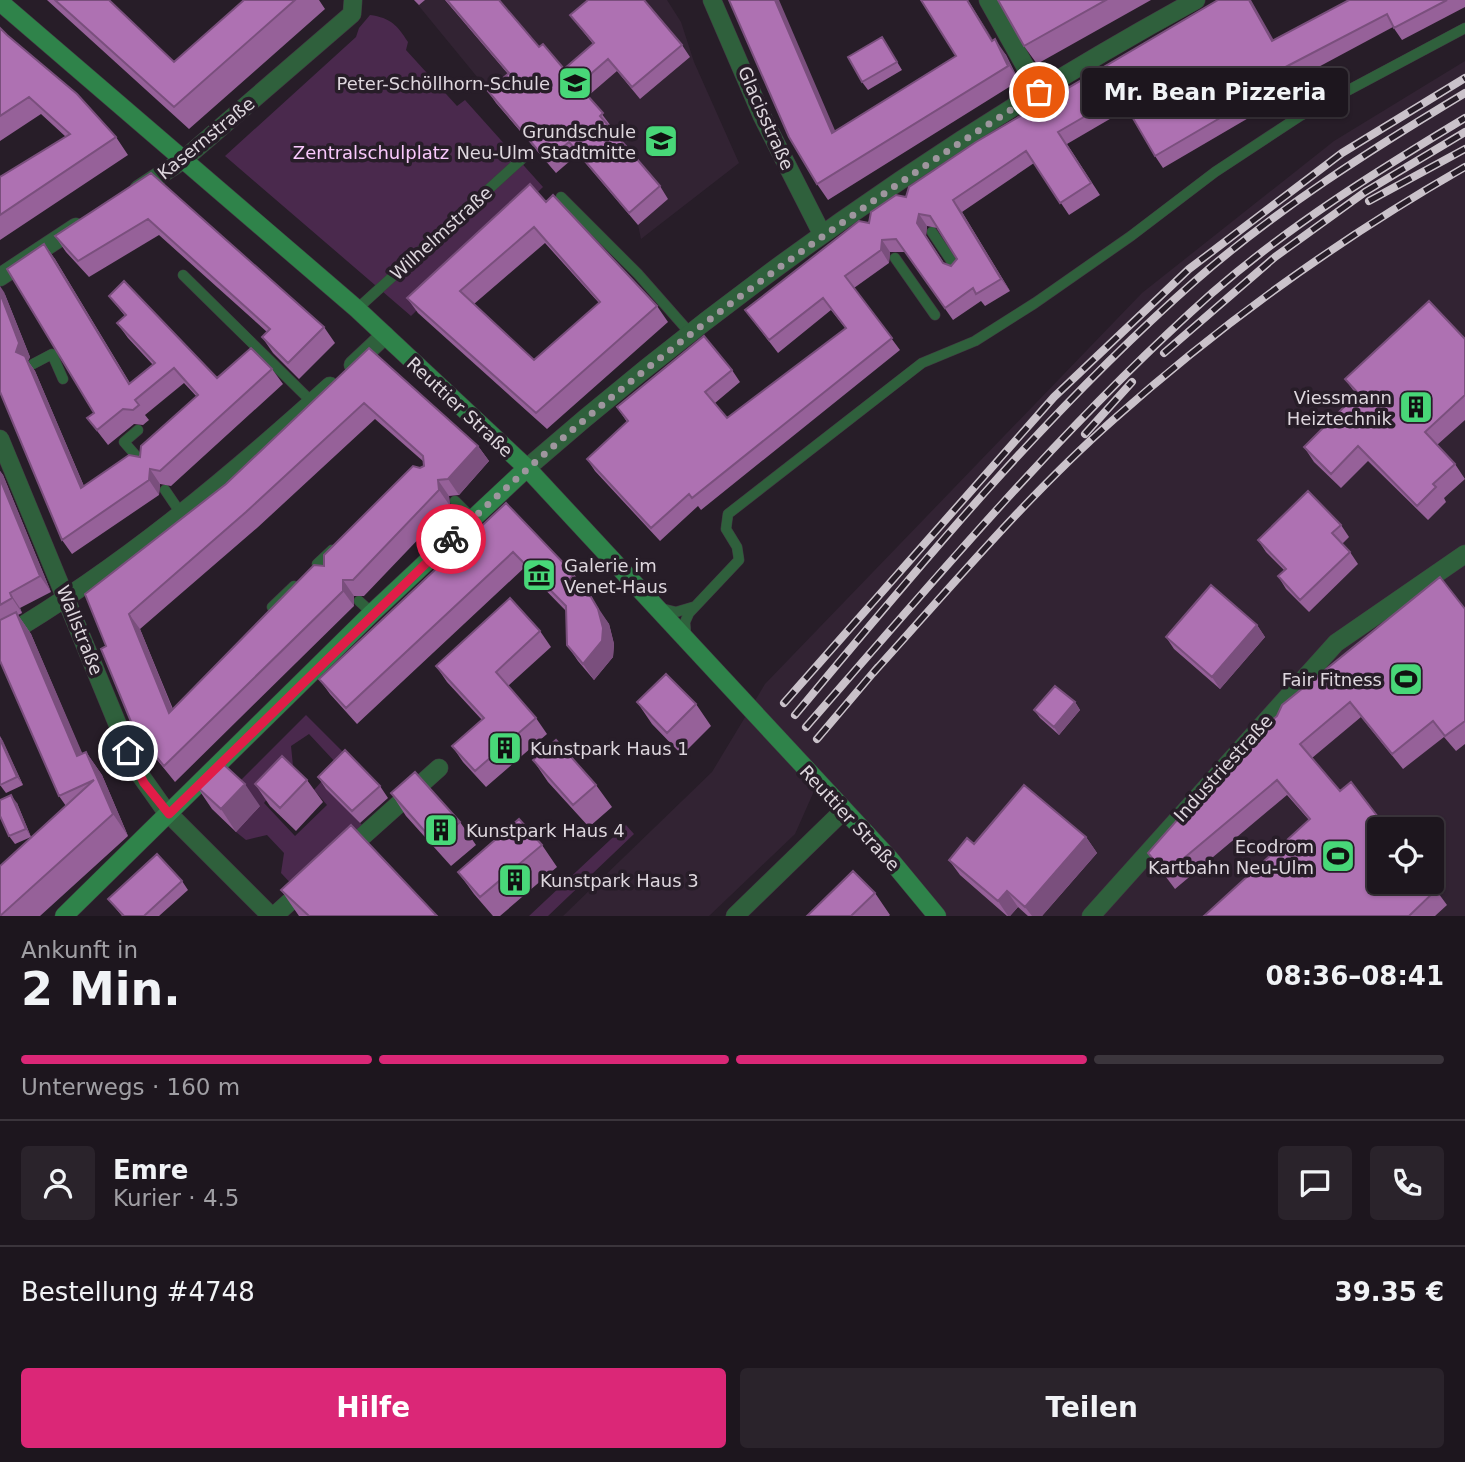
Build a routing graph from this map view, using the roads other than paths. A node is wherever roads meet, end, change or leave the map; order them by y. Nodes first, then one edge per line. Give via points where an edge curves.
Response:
1 (17, 0) edge
2 (339, 0) edge
3 (712, 0) edge
4 (988, 0) edge
5 (1196, 0) edge
6 (0, 2) edge
7 (353, 7) edge
8 (1465, 28) edge
9 (31, 29) junction
10 (1039, 92) junction
11 (524, 157) dead end
12 (183, 160) junction
13 (561, 197) dead end
14 (121, 199) edge
15 (86, 221) edge
16 (932, 232) edge
17 (822, 234) junction
18 (895, 258) dead end
19 (958, 271) edge
20 (183, 275) dead end
21 (0, 277) edge
22 (357, 309) junction
23 (935, 315) dead end
24 (690, 333) junction
25 (385, 335) junction
26 (33, 364) dead end
27 (63, 379) edge
28 (312, 402) junction
29 (138, 430) dead end
30 (0, 439) edge
31 (146, 466) edge
32 (527, 468) junction
33 (165, 491) dead end
34 (455, 500) dead end
35 (182, 516) junction
36 (472, 518) junction
37 (337, 546) edge
38 (1465, 554) edge
39 (308, 573) edge
40 (299, 581) edge
41 (68, 599) junction
42 (653, 605) junction
43 (693, 606) junction
44 (272, 607) edge
45 (0, 639) edge
46 (688, 645) junction
47 (439, 768) dead end
48 (843, 811) junction
49 (169, 814) junction
50 (336, 861) edge
51 (315, 879) edge
52 (64, 916) edge
53 (272, 916) edge
54 (735, 916) edge
55 (937, 916) edge
56 (1091, 916) edge

1 - 9 main road, Reuttier Straße
2 - 7 street
3 - 17 street, Glacisstraße via 762,116
4 - 10 street
5 - 10 street
6 - 9 main road, Reuttier Straße
7 - 12 street, Kasernstraße
8 - 43 lane via 1300,116 1035,303 975,341 922,363 728,514 726,529 739,560
9 - 12 main road, Reuttier Straße
10 - 17 street via 862,213
11 - 22 lane, Wilhelmstraße
12 - 14 street, Kasernstraße
12 - 22 main road, Reuttier Straße
13 - 24 lane
15 - 21 street
16 - 19 lane
17 - 24 street
18 - 23 lane
20 - 28 lane
22 - 25 main road, Reuttier Straße
24 - 32 street
25 - 28 street
25 - 32 main road, Reuttier Straße
26 - 27 lane via 52,354
28 - 35 street
29 - 31 lane via 122,444
30 - 41 street, Wallstraße
32 - 36 main road
32 - 42 main road, Reuttier Straße
33 - 35 lane
34 - 36 lane
35 - 41 street
36 - 49 main road via 365,607
37 - 39 lane via 320,567
38 - 56 street, Industriestraße via 1336,643
40 - 44 lane
41 - 45 street
41 - 49 street, Wallstraße via 136,769
42 - 43 lane via 676,612
42 - 46 main road, Reuttier Straße
43 - 46 lane via 685,622
46 - 48 main road, Reuttier Straße
47 - 50 street
48 - 54 street
48 - 55 main road, Reuttier Straße
49 - 52 main road
49 - 53 street, Wallstraße
51 - 53 street

